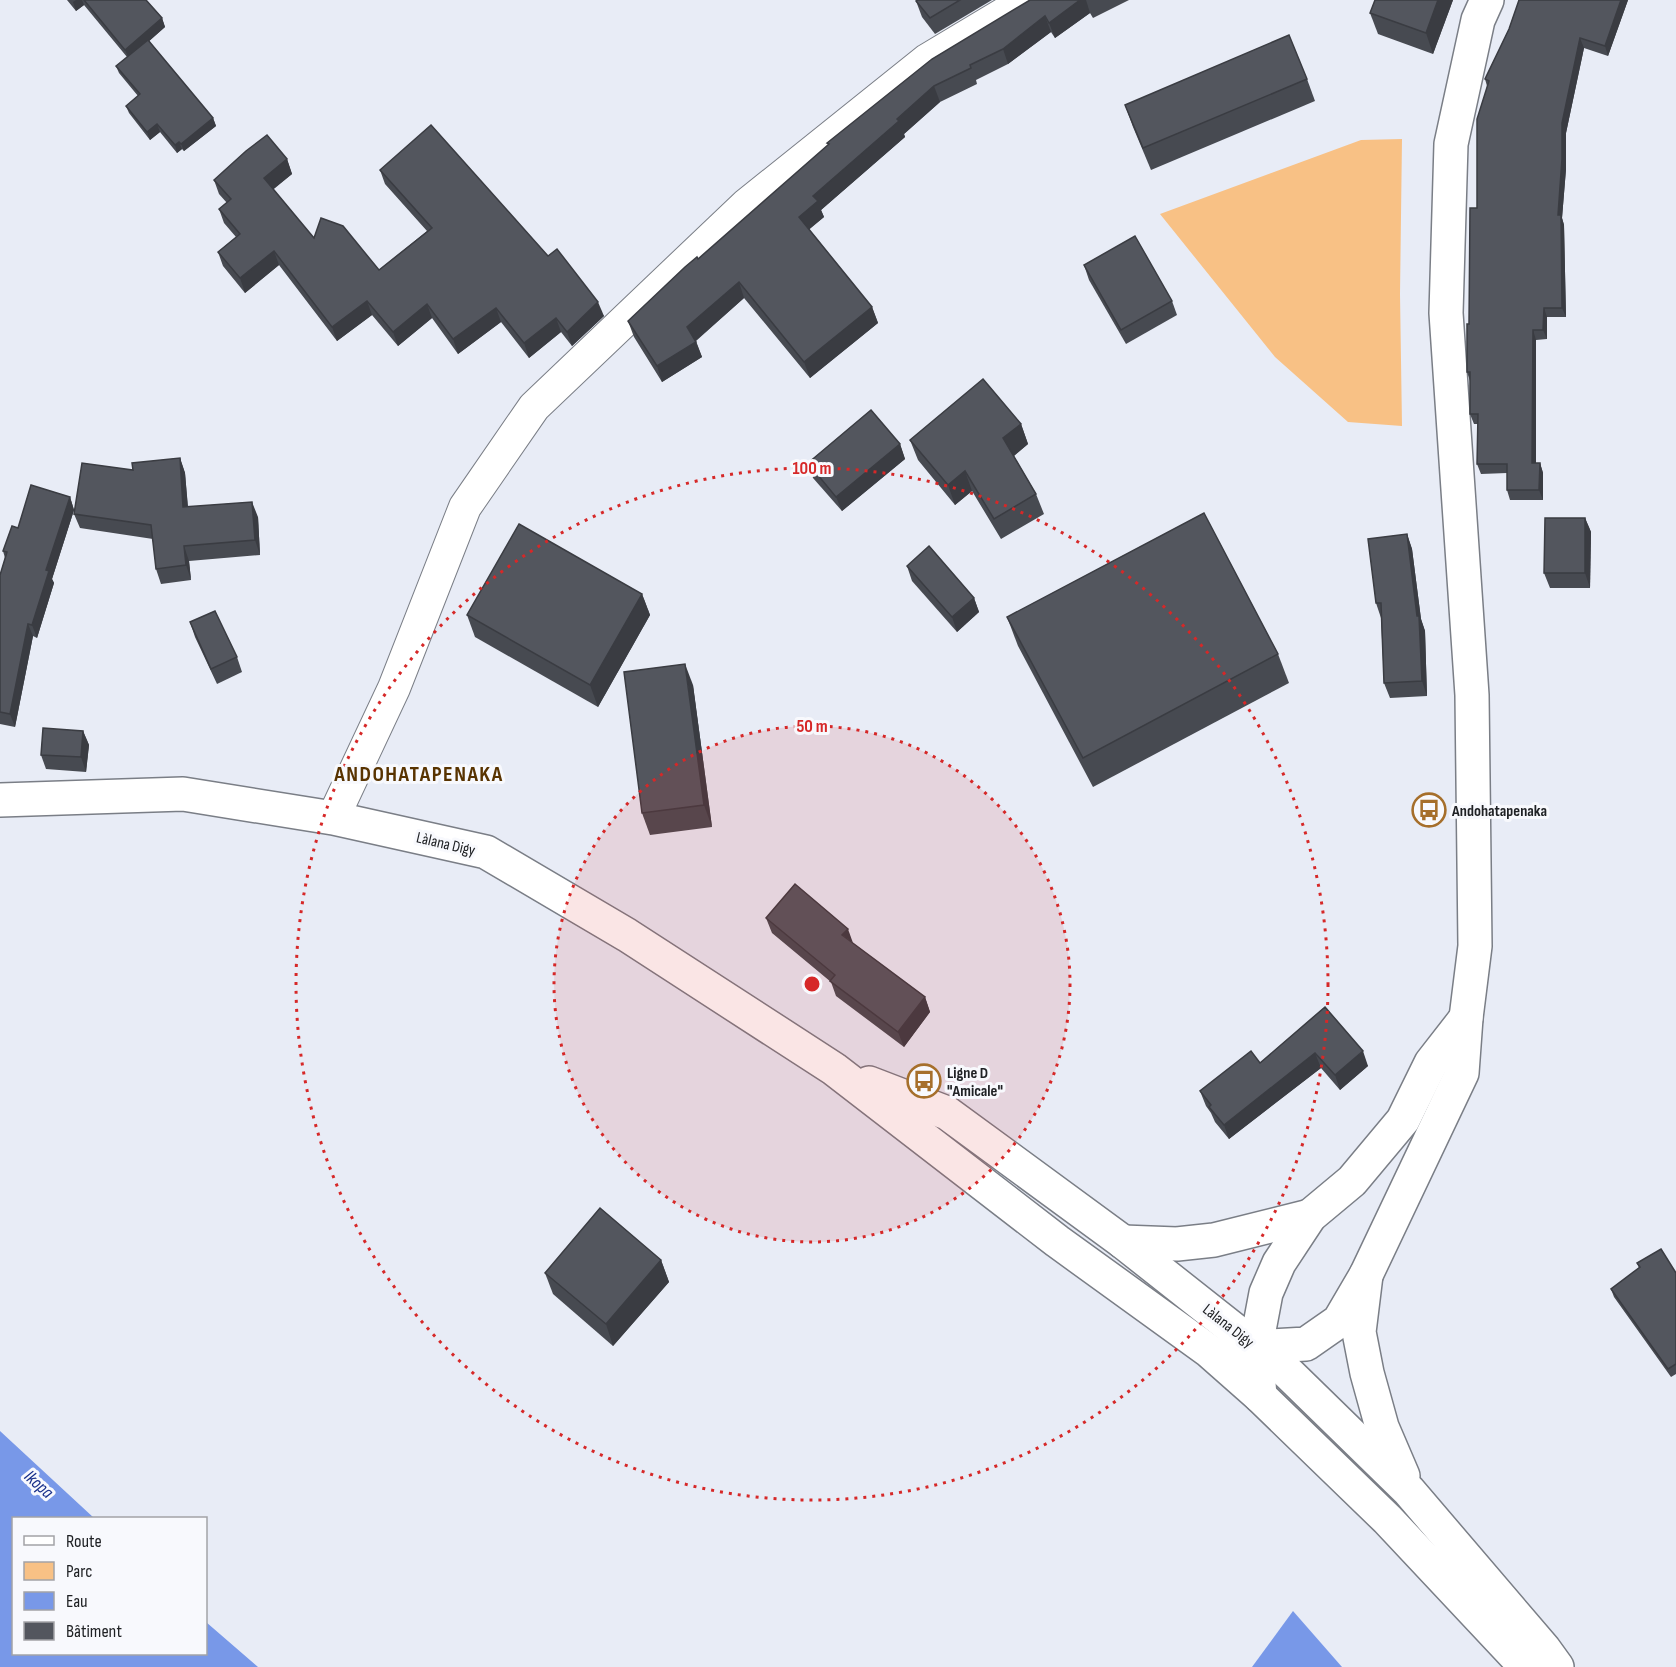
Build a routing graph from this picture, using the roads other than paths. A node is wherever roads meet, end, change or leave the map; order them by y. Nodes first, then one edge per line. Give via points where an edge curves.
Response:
1 (1027, 0) edge
2 (1487, 0) edge
3 (0, 800) edge
4 (333, 818) junction
5 (1466, 1018) junction
6 (834, 1069) junction
7 (1310, 1216) junction
8 (1124, 1242) junction
9 (1366, 1275) junction
10 (1256, 1346) junction
11 (1209, 1351) junction
12 (1260, 1396) junction
13 (1409, 1491) junction
14 (1526, 1667) edge
15 (1557, 1667) edge

1 - 4 street via 927,60 746,205 534,407 465,507 394,688
2 - 5 main road via 1478,20 1451,144 1446,313 1472,695 1474,946
3 - 4 main road, Làlana Digy via 183,794
4 - 6 main road, Làlana Digy via 486,852 627,934
5 - 7 main road via 1431,1063 1403,1120 1352,1181
5 - 9 main road via 1462,1073
6 - 8 main road, Làlana Digy via 947,1113
6 - 11 main road, Làlana Digy via 1056,1241
7 - 8 main road via 1214,1240 1178,1244
7 - 10 main road via 1279,1263 1266,1293
8 - 10 main road, Làlana Digy
9 - 10 main road via 1339,1321 1306,1344
9 - 13 main road via 1359,1332 1367,1373 1382,1427
10 - 11 main road
10 - 12 main road
10 - 13 main road, Làlana Digy
11 - 12 main road, Làlana Digy
12 - 14 main road, Làlana Digy via 1388,1519
13 - 15 main road, Làlana Digy

